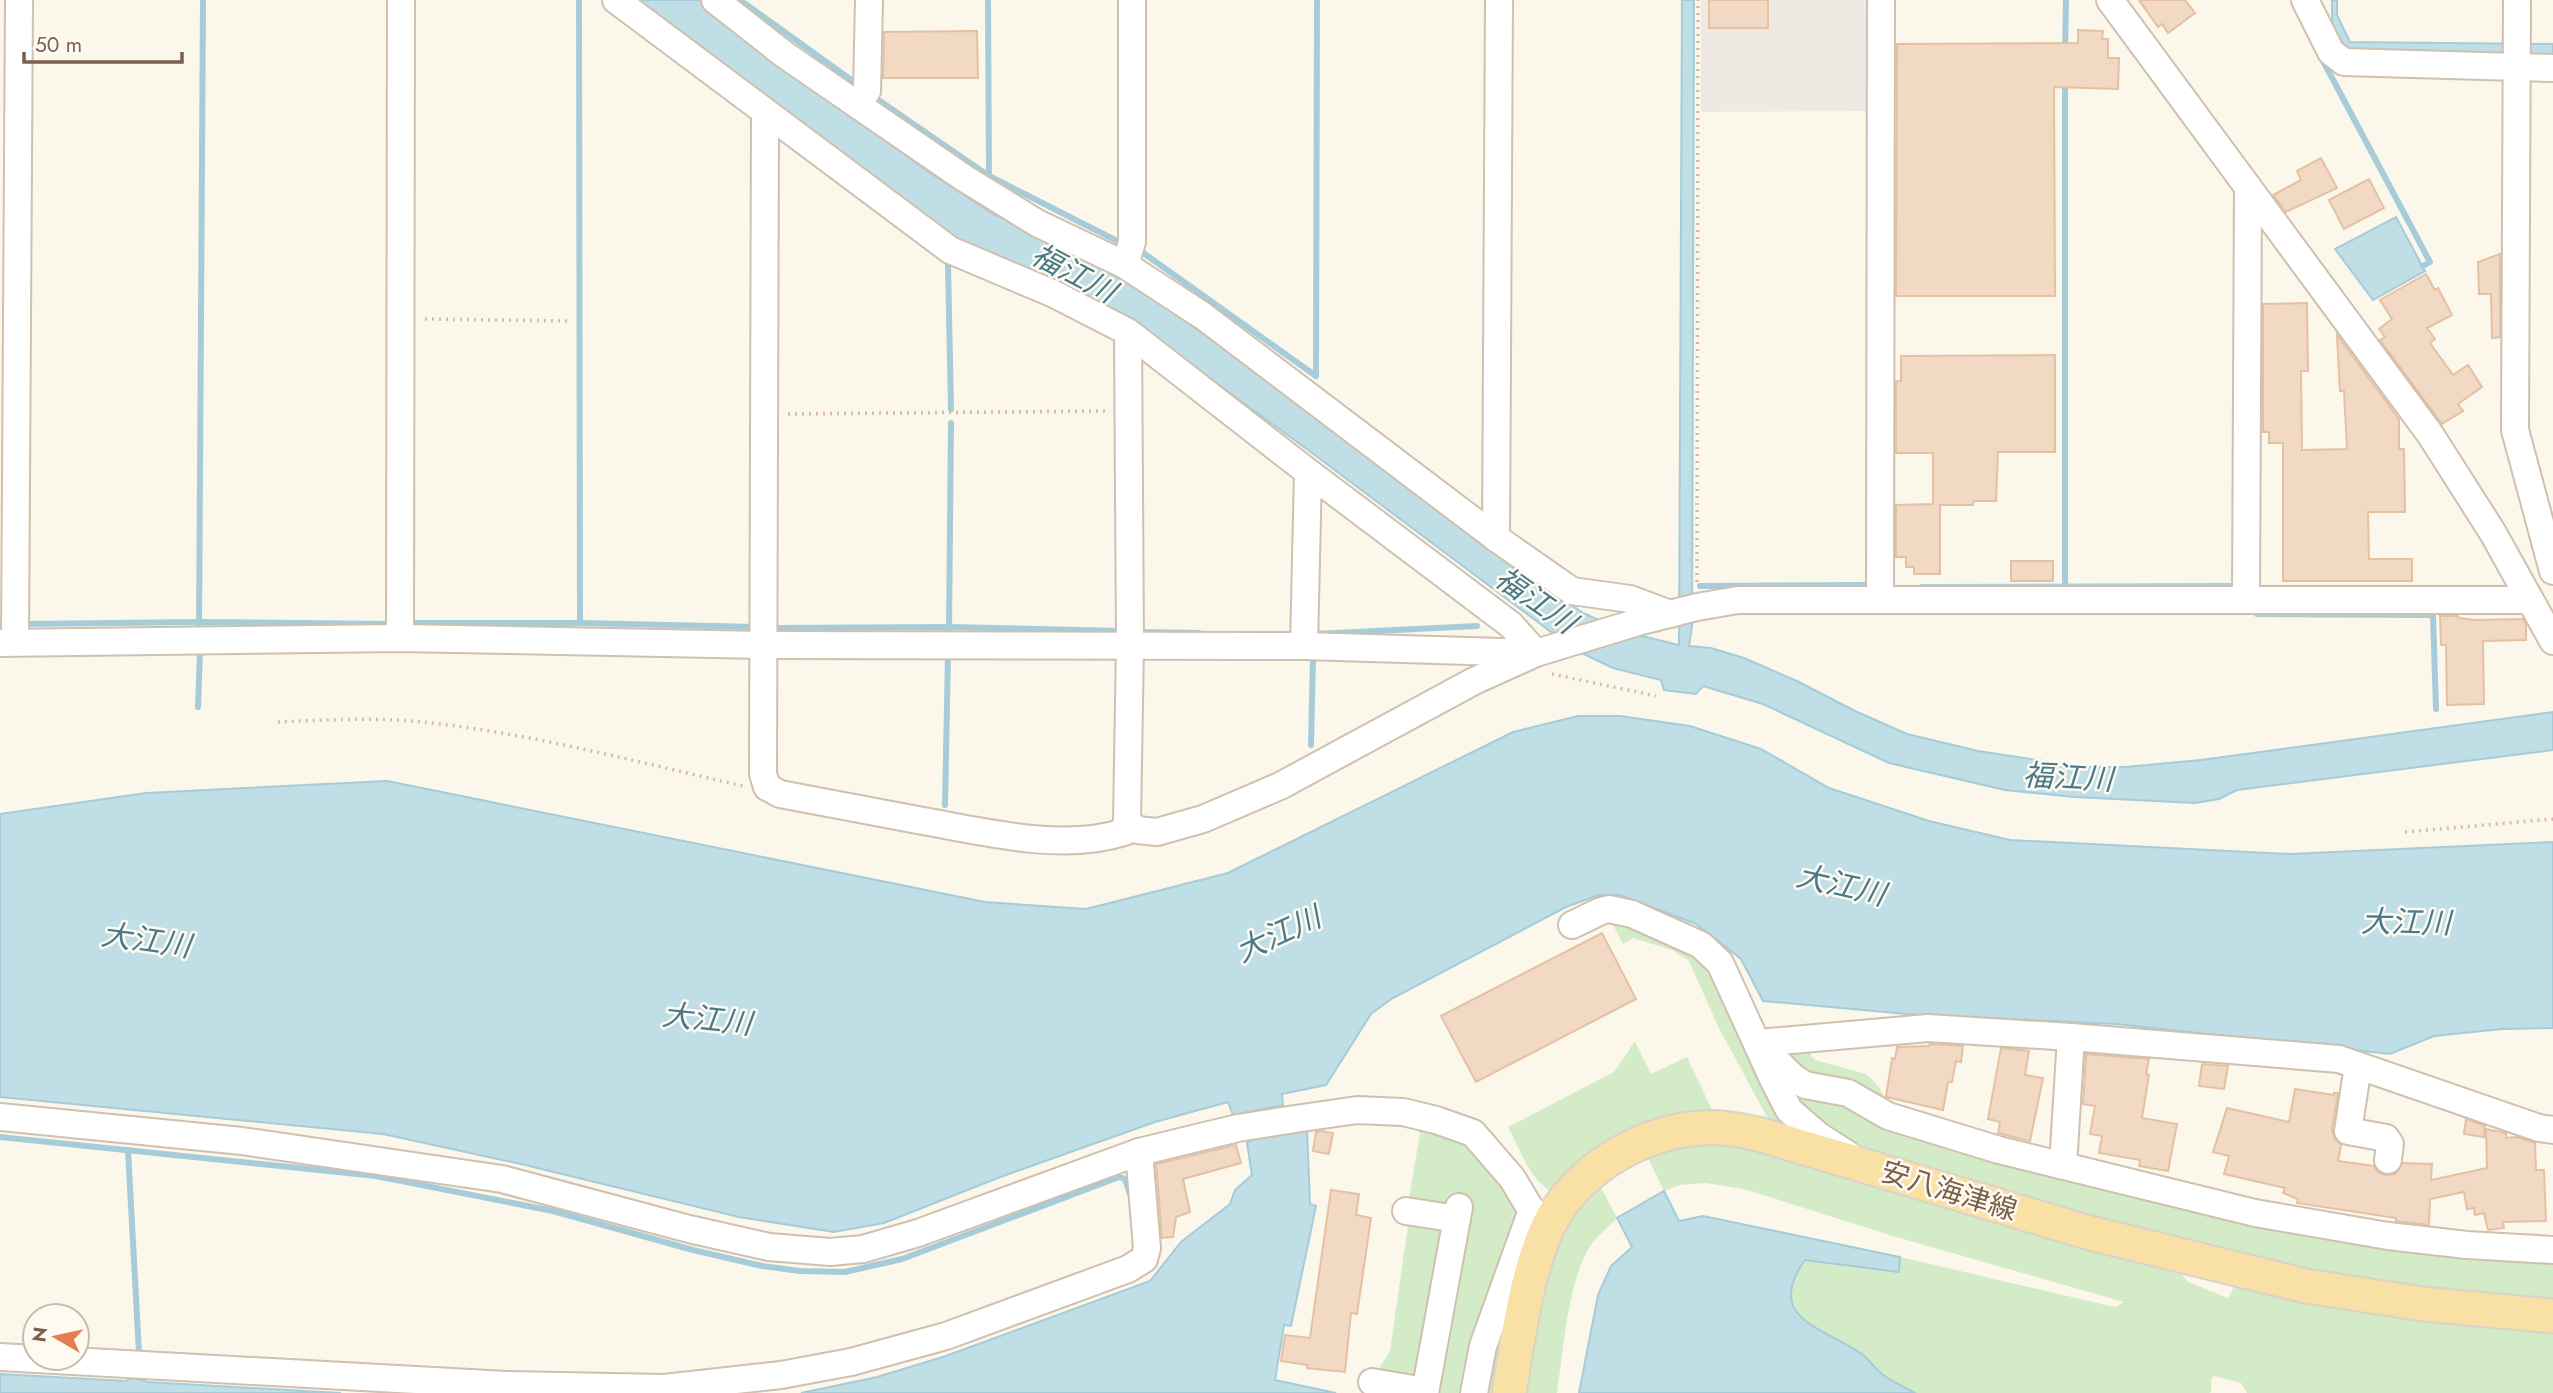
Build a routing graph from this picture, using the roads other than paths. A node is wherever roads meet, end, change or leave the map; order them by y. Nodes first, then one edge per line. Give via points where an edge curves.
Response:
1 (19, 0) edge
2 (401, 0) edge
3 (616, 0) edge
4 (715, 0) edge
5 (869, 0) edge
6 (1132, 0) edge
7 (1499, 0) edge
8 (1881, 0) edge
9 (2110, 0) edge
10 (2305, 0) edge
11 (2517, 0) edge
12 (2516, 55) junction
13 (2553, 68) edge
14 (859, 104) junction
15 (765, 112) junction
16 (2248, 187) junction
17 (1125, 265) junction
18 (1128, 332) junction
19 (1308, 472) junction
20 (1496, 538) junction
21 (2553, 571) edge
22 (1880, 600) junction
23 (2246, 600) junction
24 (2528, 600) junction
25 (1681, 611) junction
26 (400, 638) junction
27 (1304, 638) junction
28 (2553, 641) edge
29 (8, 643) edge
30 (765, 645) junction
31 (1130, 645) junction
32 (1545, 651) junction
33 (1128, 821) junction
34 (1572, 925) dead end
35 (2071, 1037) junction
36 (1758, 1043) junction
37 (2358, 1066) junction
38 (0, 1117) edge
39 (2553, 1130) edge
40 (1139, 1152) junction
41 (2388, 1160) dead end
42 (1866, 1166) junction
43 (2063, 1166) junction
44 (1406, 1212) dead end
45 (1538, 1221) junction
46 (2553, 1233) edge
47 (2467, 1245) junction
48 (2553, 1250) edge
49 (2553, 1316) edge
50 (0, 1357) edge
51 (1372, 1382) dead end
52 (1425, 1392) edge
53 (1474, 1393) edge
54 (1509, 1393) edge

1 - 29 street
2 - 26 street
3 - 15 street
4 - 14 street via 785,55
5 - 14 street via 867,91
6 - 17 street via 1132,242
7 - 20 street
8 - 22 street
9 - 16 street
10 - 12 street via 2331,52 2344,62
11 - 12 street
12 - 13 street
12 - 21 street via 2515,430
14 - 17 street via 1037,223
15 - 18 street via 950,250 1054,294
15 - 30 street
16 - 23 street
16 - 24 street via 2430,434 2493,533
17 - 20 street via 1203,316
18 - 19 street
18 - 31 street
19 - 27 street
19 - 32 street
20 - 25 street via 1572,592
22 - 23 street
22 - 25 street via 1738,600
23 - 24 street
24 - 28 street
25 - 32 street
26 - 29 street
26 - 30 street
27 - 31 street
27 - 32 street
30 - 31 street
30 - 33 street via 763,775 767,787 780,794 979,832 1043,839 1103,839 1124,832
31 - 33 street
32 - 33 street via 1474,681 1280,786 1203,819 1157,832 1137,830
34 - 36 street via 1609,909 1632,914 1701,945 1720,963
35 - 36 street via 1928,1028
35 - 37 street via 2339,1059
35 - 43 street
36 - 42 street via 1789,1110
36 - 43 street via 1805,1085 1848,1093 1888,1116
37 - 39 street
37 - 41 street via 2348,1131 2386,1138
38 - 40 street via 242,1141 502,1179 769,1247 830,1252 863,1249 918,1233
40 - 45 street via 1296,1119 1357,1110 1403,1112 1473,1133 1512,1178
40 - 50 street via 1147,1248 1144,1259 1128,1269 946,1336 781,1375 664,1388 506,1385
42 - 45 main road, 安八海津線 via 1758,1134 1700,1127 1625,1150 1581,1181 1561,1205
42 - 49 main road, 安八海津線 via 2090,1233 2306,1286 2423,1304
43 - 47 street via 2255,1213
44 - 52 street via 1458,1213
45 - 53 street via 1483,1346
45 - 54 main road, 安八海津線
46 - 47 street
47 - 48 street
51 - 52 street

